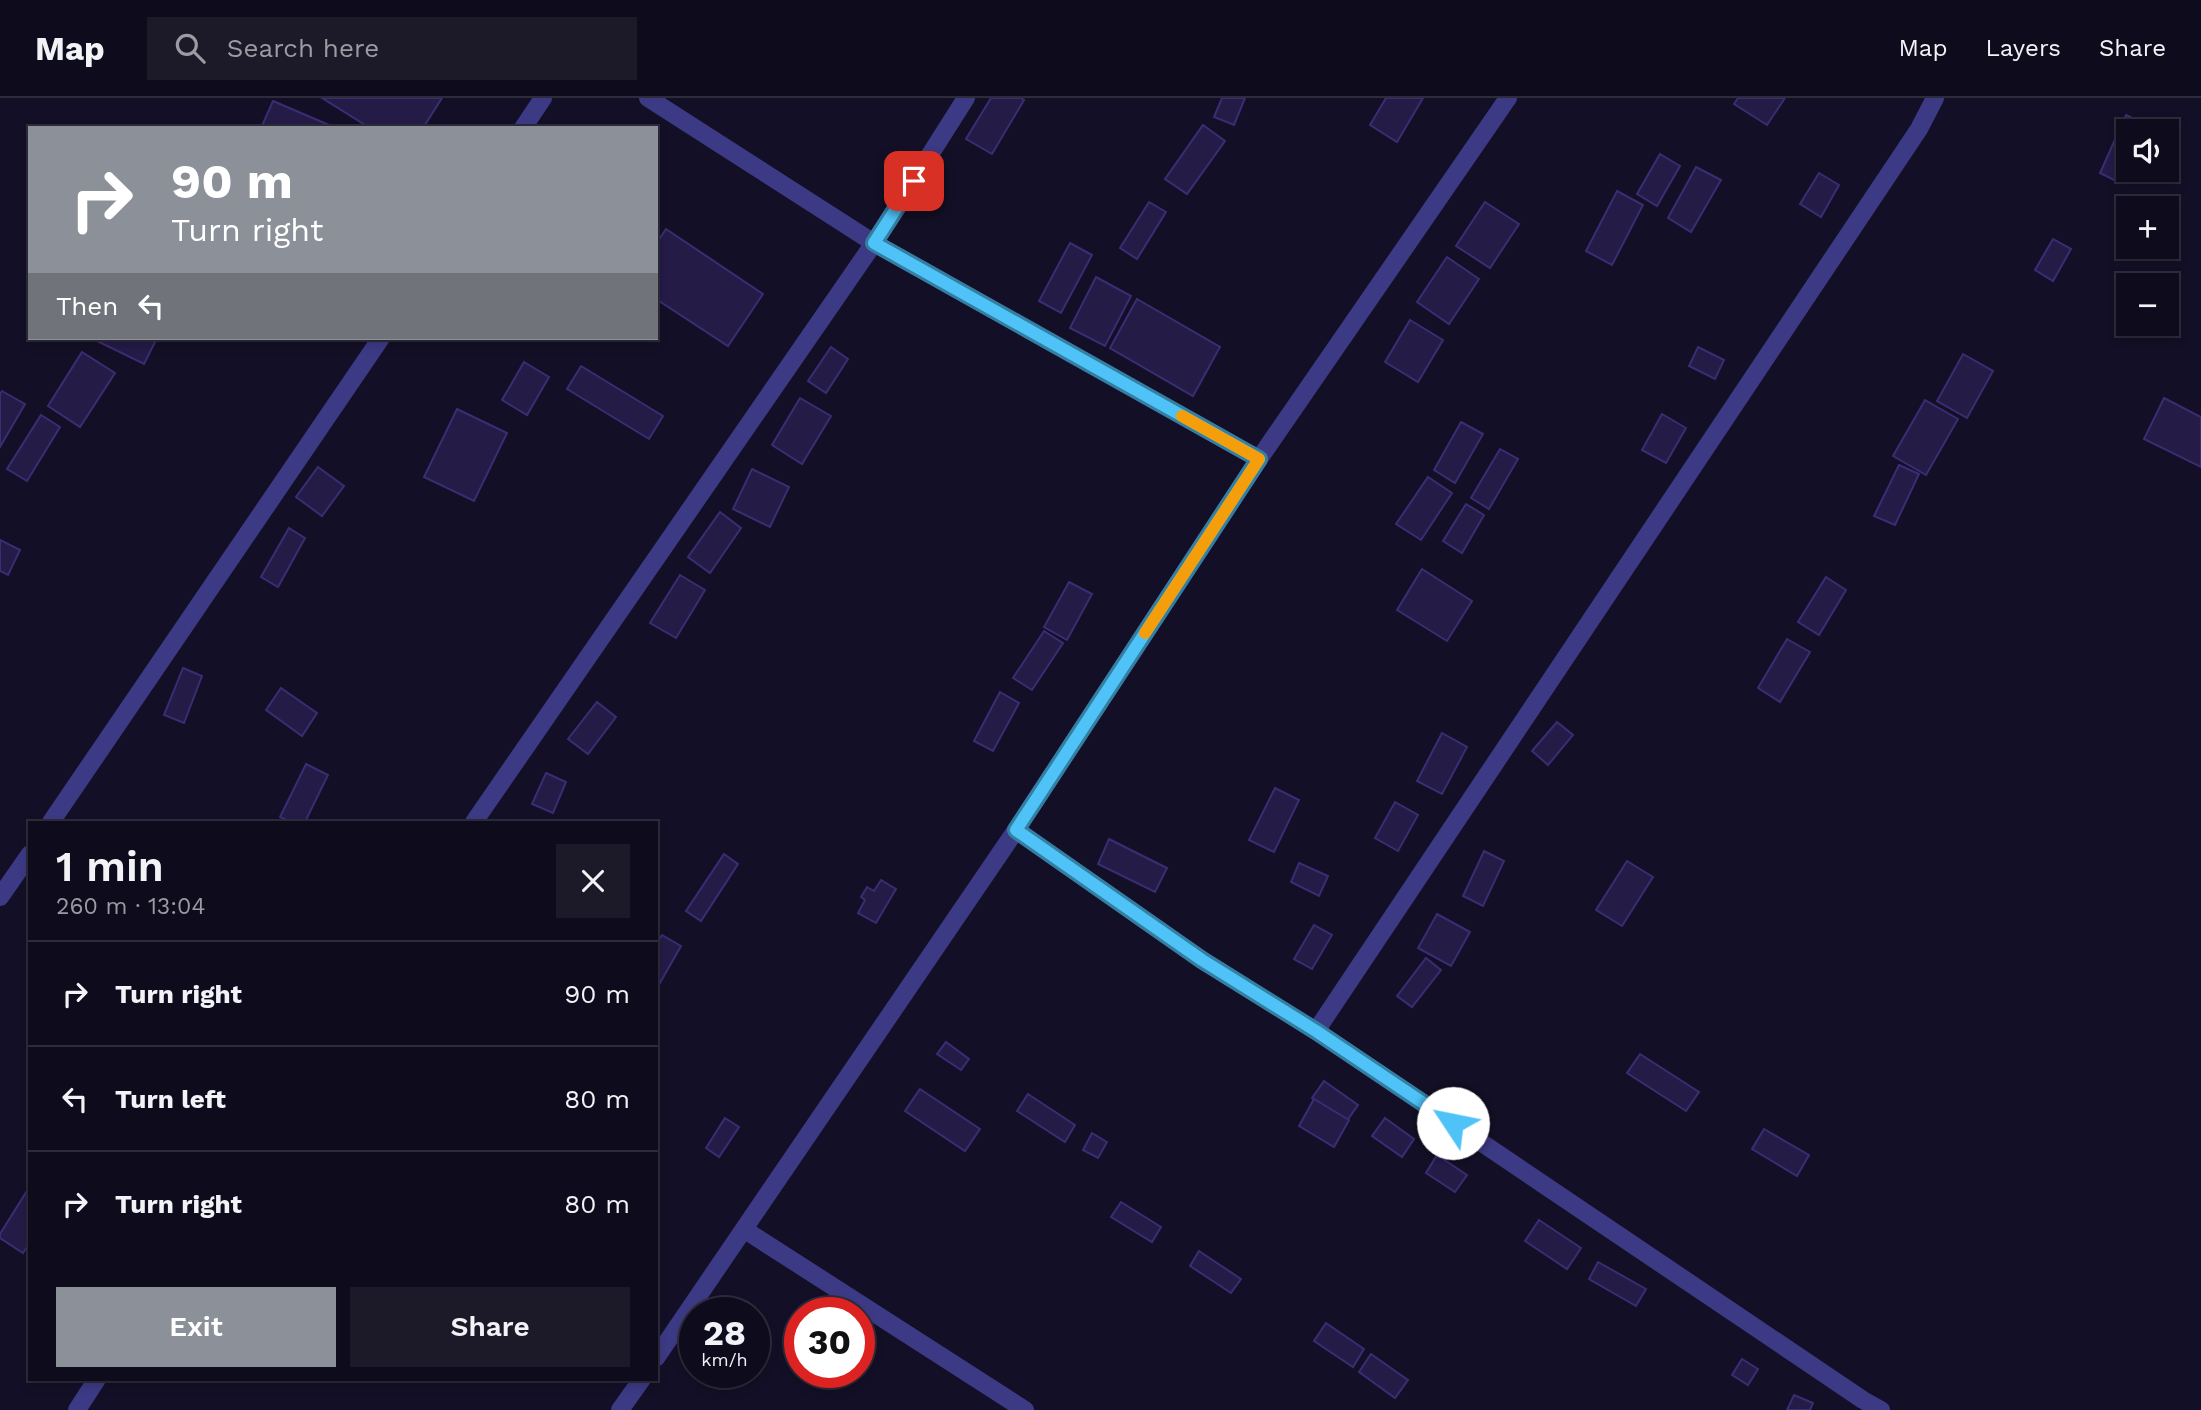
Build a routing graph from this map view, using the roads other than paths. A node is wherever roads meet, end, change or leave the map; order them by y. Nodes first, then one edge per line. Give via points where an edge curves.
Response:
1 (544, 98) edge
2 (648, 98) edge
3 (967, 98) edge
4 (1508, 98) edge
5 (1935, 98) edge
6 (524, 126) edge
7 (874, 243) junction
8 (380, 340) edge
9 (1259, 459) junction
10 (52, 821) edge
11 (475, 821) edge
12 (1016, 830) junction
13 (28, 857) edge
14 (0, 897) edge
15 (1316, 1031) junction
16 (745, 1230) junction
17 (658, 1355) edge
18 (96, 1381) edge
19 (641, 1381) edge
20 (77, 1410) edge
21 (620, 1410) edge
22 (1025, 1410) edge
23 (1881, 1410) edge

1 - 6 street
2 - 7 street
3 - 7 street
4 - 9 street
5 - 15 street via 1919,129
7 - 9 street
7 - 11 street
8 - 10 street
9 - 12 street
12 - 15 street via 1202,960
12 - 16 street
13 - 14 street
15 - 23 street
16 - 17 street
16 - 22 street
18 - 20 street
19 - 21 street

